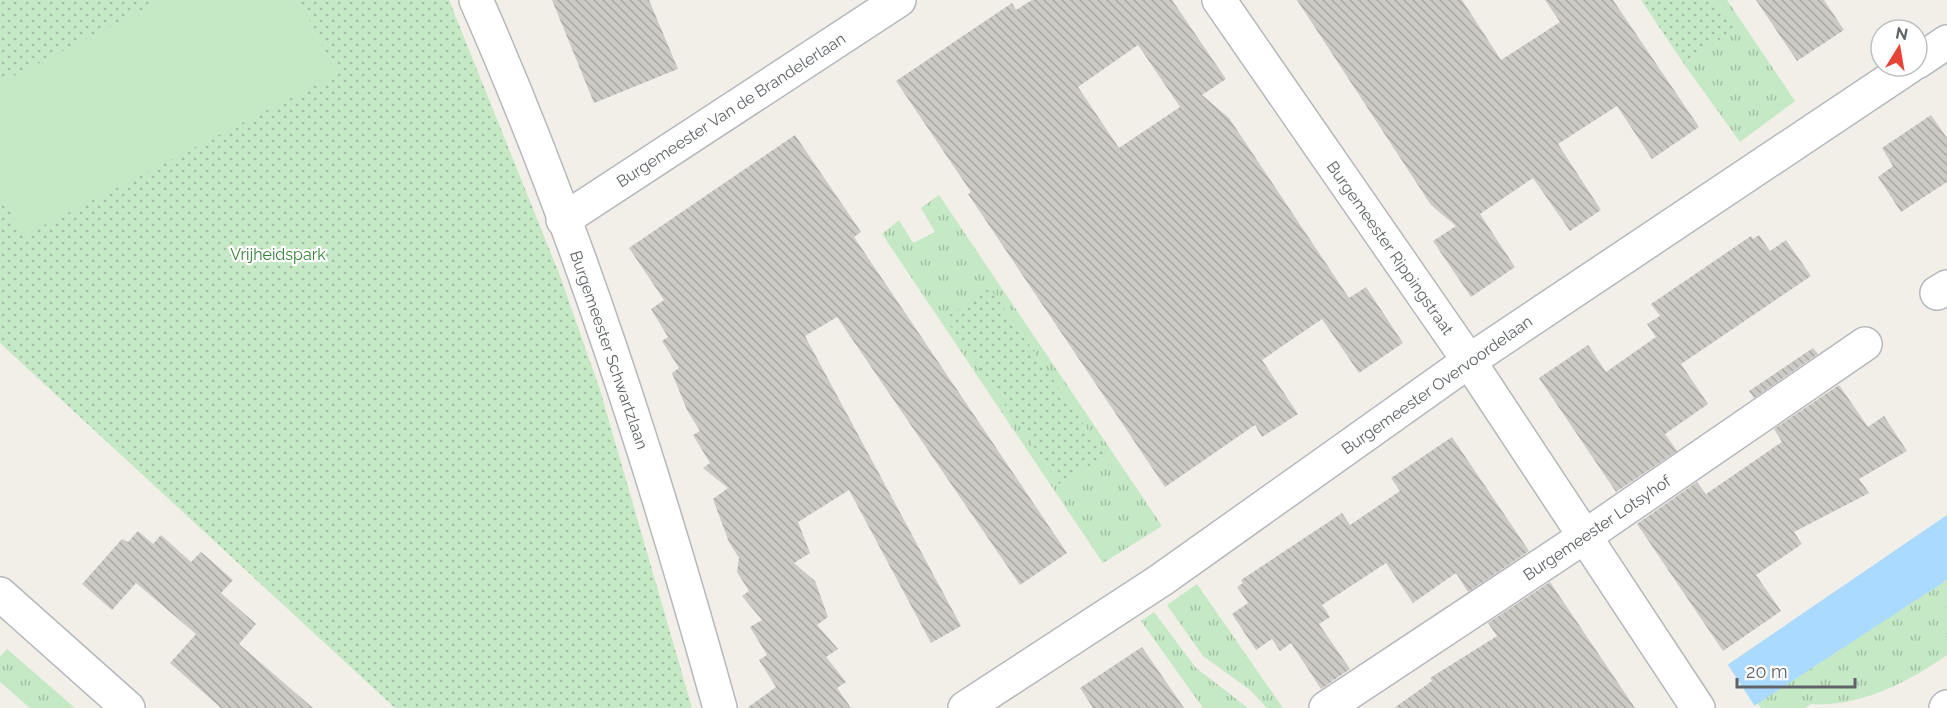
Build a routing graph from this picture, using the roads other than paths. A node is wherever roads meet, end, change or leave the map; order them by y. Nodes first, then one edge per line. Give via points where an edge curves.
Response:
1 (476, 0) edge
2 (899, 0) edge
3 (1219, 0) edge
4 (1947, 42) edge
5 (1929, 54) edge
6 (1892, 78) edge
7 (563, 220) junction
8 (1865, 344) dead end
9 (1469, 361) junction
10 (1584, 537) junction
11 (0, 594) edge
12 (1691, 697) edge
13 (128, 708) edge
14 (720, 708) edge
15 (965, 708) edge
16 (1326, 708) edge

1 - 7 street, Burgemeester Schwartzlaan
2 - 7 street, Burgemeester Van de Brandelerlaan
3 - 9 street, Burgemeester Rippingstraat
4 - 5 street
6 - 9 street, Burgemeester Overvoordelaan
7 - 14 street, Burgemeester Schwartzlaan via 646,453
8 - 10 street, Burgemeester Lotsyhof
9 - 10 street, Burgemeester Rippingstraat
9 - 15 street, Burgemeester Overvoordelaan via 1161,580
10 - 12 street, Burgemeester Rippingstraat
10 - 16 street, Burgemeester Lotsyhof
11 - 13 street

